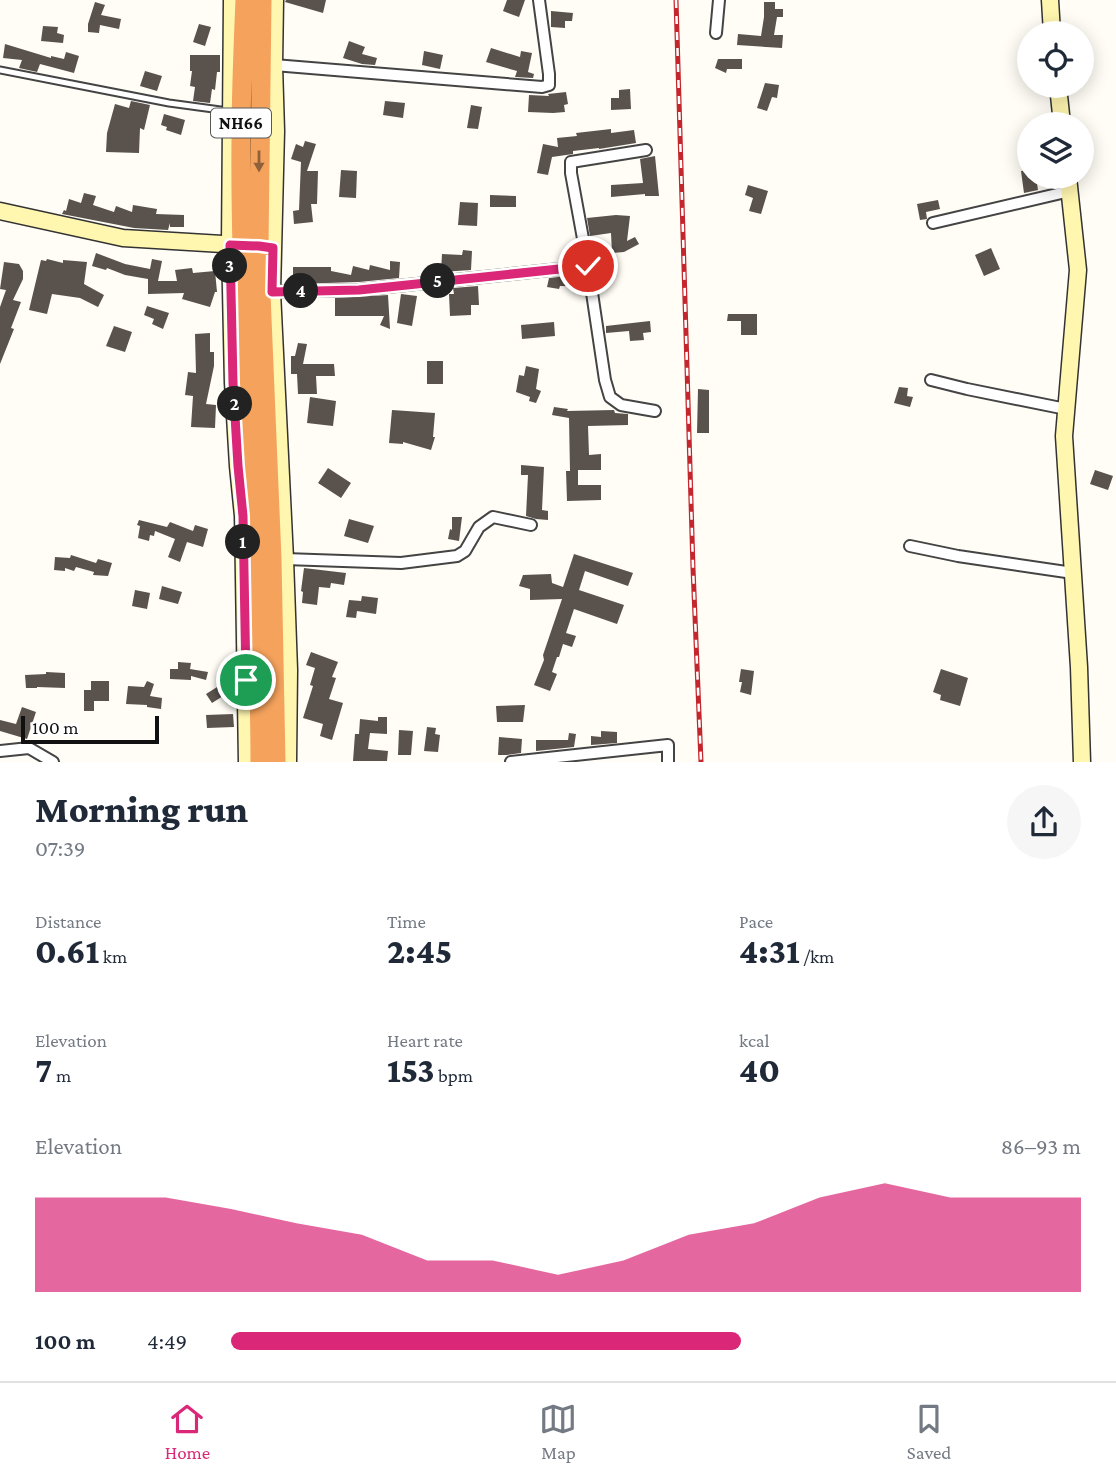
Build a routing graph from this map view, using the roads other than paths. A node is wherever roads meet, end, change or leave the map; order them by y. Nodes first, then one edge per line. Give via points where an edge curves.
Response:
1 (232, 0) edge
2 (245, 0) edge
3 (262, 0) edge
4 (275, 0) edge
5 (539, 0) edge
6 (719, 0) edge
7 (1050, 0) edge
8 (1051, 21) edge
9 (716, 33) dead end
10 (274, 65) junction
11 (0, 70) edge
12 (231, 111) junction
13 (646, 150) dead end
14 (1052, 189) edge
15 (1070, 189) edge
16 (0, 211) edge
17 (933, 223) dead end
18 (251, 246) junction
19 (588, 266) junction
20 (272, 292) junction
21 (931, 380) dead end
22 (1066, 409) junction
23 (655, 411) dead end
24 (531, 525) dead end
25 (910, 546) dead end
26 (285, 559) junction
27 (1073, 573) junction
28 (0, 751) edge
29 (53, 761) edge
30 (247, 761) edge
31 (260, 761) edge
32 (276, 761) edge
33 (288, 761) edge
34 (511, 761) edge
35 (668, 761) edge
36 (1082, 761) edge

1 - 12 street
2 - 18 highway, NH66 via 241,138
3 -> 18 highway, NH66
4 - 10 street
5 - 10 street via 549,74 549,85 542,87
6 - 9 street
7 - 8 street
10 - 18 street via 276,131
11 - 12 lane
12 - 18 street
13 - 19 street via 571,162
14 - 17 street
15 - 22 street via 1078,270
16 - 18 street via 123,238
18 - 20 street
18 - 30 street via 233,383 243,516
18 - 31 highway, NH66 via 249,437
18 - 32 highway, NH66 via 272,559
19 - 20 street via 359,290
19 - 23 street via 610,397 621,405
20 - 26 street
21 - 22 street
22 - 27 street
24 - 26 street via 493,517 479,527 457,556 401,563
25 - 27 street
26 - 33 street
27 - 36 street
28 - 29 street via 29,748
34 - 35 street via 668,745

